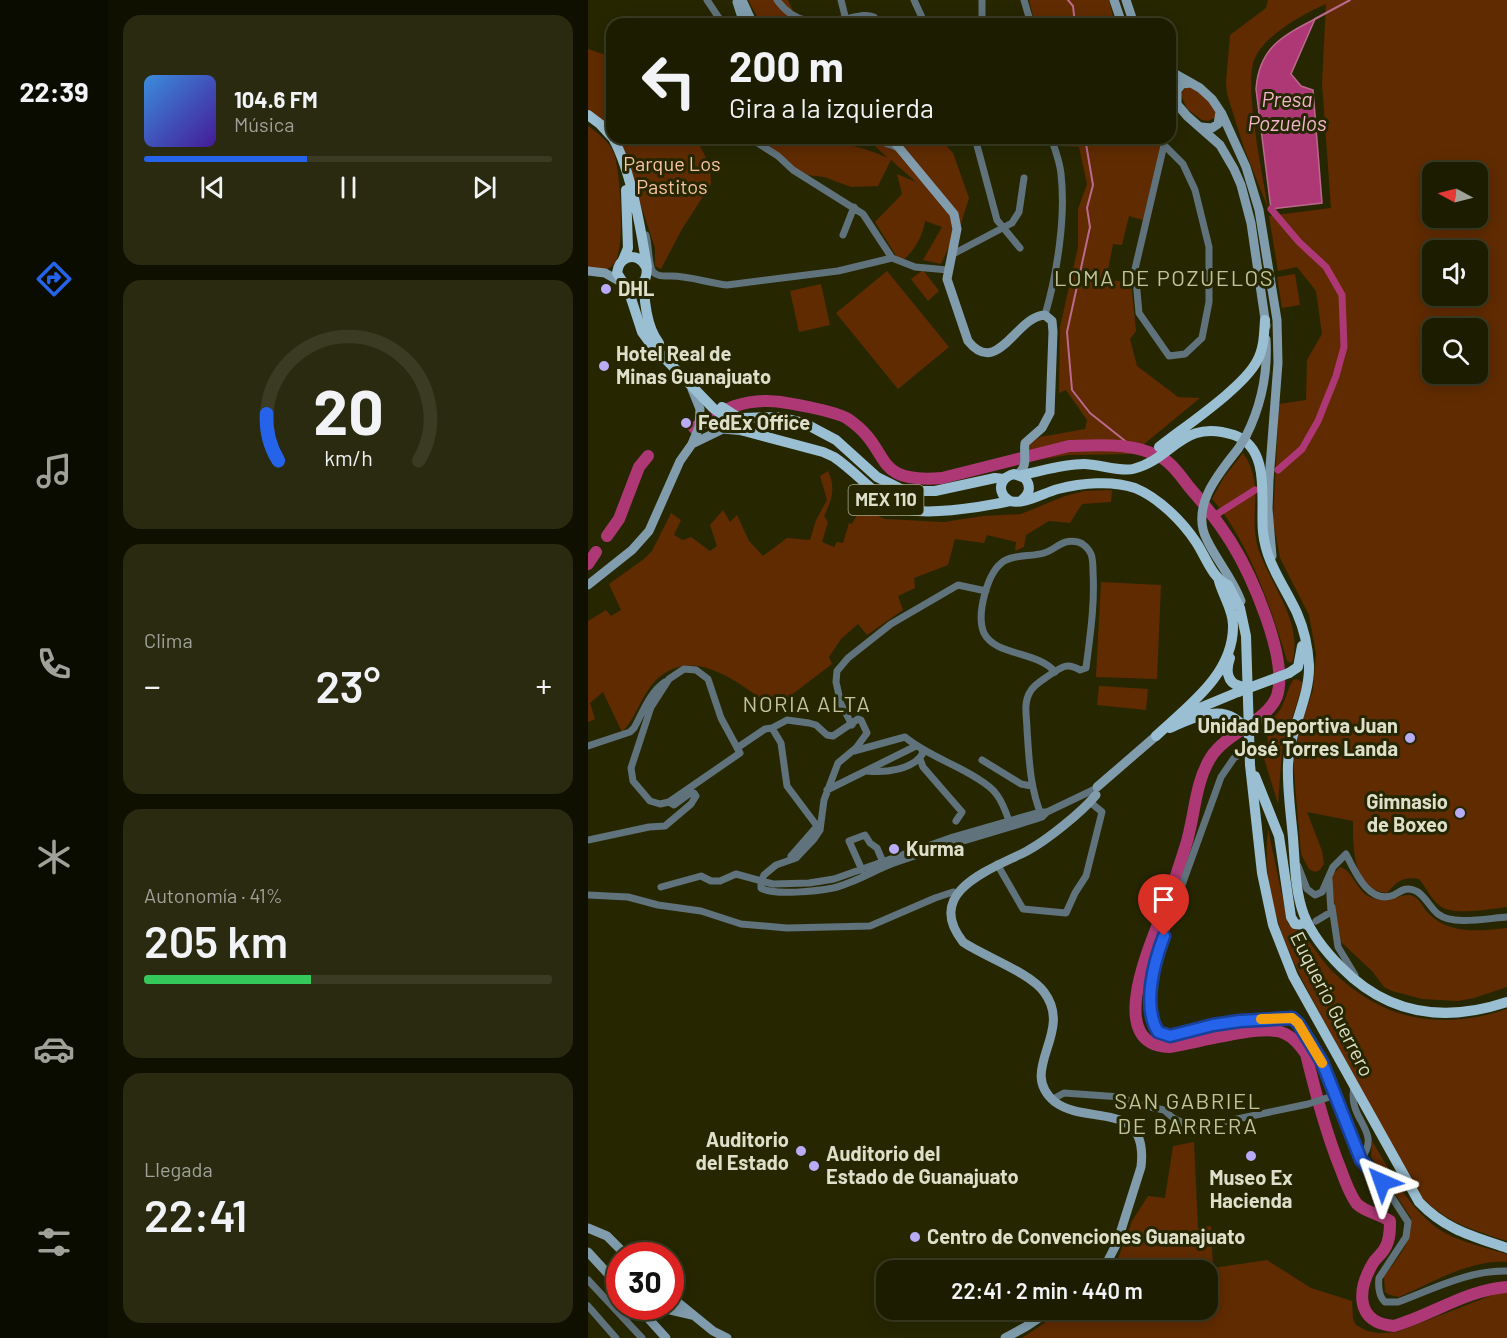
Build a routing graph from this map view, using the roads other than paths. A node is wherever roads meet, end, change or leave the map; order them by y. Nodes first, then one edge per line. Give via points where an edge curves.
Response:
1 (707, 0) edge
2 (737, 0) edge
3 (742, 0) edge
4 (777, 0) edge
5 (841, 0) edge
6 (914, 0) edge
7 (982, 0) edge
8 (1023, 0) edge
9 (1114, 0) edge
10 (1126, 0) edge
11 (719, 18) edge
12 (742, 18) edge
13 (750, 18) edge
14 (796, 18) edge
15 (846, 18) edge
16 (922, 18) edge
17 (982, 18) edge
18 (1028, 18) edge
19 (1120, 18) edge
20 (1132, 18) edge
21 (1176, 74) edge
22 (1191, 83) junction
23 (1176, 104) edge
24 (1178, 106) junction
25 (1218, 109) junction
26 (588, 116) edge
27 (1199, 126) junction
28 (606, 131) edge
29 (615, 144) edge
30 (759, 144) edge
31 (896, 144) edge
32 (977, 144) edge
33 (1053, 144) edge
34 (1163, 144) edge
35 (1165, 144) edge
36 (625, 169) junction
37 (1024, 178) dead end
38 (854, 207) junction
39 (640, 228) junction
40 (1004, 228) junction
41 (843, 236) dead end
42 (1020, 248) dead end
43 (952, 254) junction
44 (892, 258) junction
45 (622, 262) junction
46 (647, 267) junction
47 (948, 270) junction
48 (588, 271) edge
49 (605, 273) junction
50 (645, 280) junction
51 (624, 284) junction
52 (1045, 315) junction
53 (1271, 320) junction
54 (690, 386) junction
55 (715, 405) junction
56 (734, 420) junction
57 (744, 431) junction
58 (694, 440) junction
59 (1148, 459) junction
60 (1020, 475) junction
61 (1004, 479) junction
62 (1022, 500) junction
63 (1010, 501) junction
64 (1277, 575) junction
65 (1219, 581) junction
66 (588, 585) edge
67 (986, 591) junction
68 (1231, 613) junction
69 (1298, 616) junction
70 (1246, 636) junction
71 (1055, 672) junction
72 (669, 679) junction
73 (1239, 689) junction
74 (1243, 717) junction
75 (852, 725) junction
76 (772, 728) junction
77 (1160, 733) junction
78 (588, 746) edge
79 (918, 747) junction
80 (737, 748) junction
81 (1249, 750) junction
82 (851, 752) junction
83 (920, 759) junction
84 (982, 760) dead end
85 (1250, 765) junction
86 (865, 771) junction
87 (1032, 786) junction
88 (827, 790) junction
89 (1095, 793) junction
90 (669, 802) junction
91 (1043, 814) junction
92 (956, 821) dead end
93 (1009, 821) junction
94 (819, 826) junction
95 (588, 840) edge
96 (1295, 858) junction
97 (883, 862) junction
98 (997, 864) junction
99 (862, 870) junction
100 (1328, 878) junction
101 (761, 882) junction
102 (661, 887) dead end
103 (957, 893) junction
104 (588, 895) edge
105 (1332, 907) junction
106 (1507, 917) edge
107 (1316, 921) dead end
108 (1304, 925) dead end
109 (1364, 987) junction
110 (1507, 1002) edge
111 (1354, 1087) junction
112 (1336, 1095) junction
113 (1053, 1099) junction
114 (1361, 1160) junction
115 (588, 1228) edge
116 (613, 1242) edge
117 (1507, 1248) edge
118 (588, 1252) edge
119 (1108, 1260) edge
120 (1507, 1271) edge
121 (606, 1272) edge
122 (588, 1280) edge
123 (588, 1306) edge
124 (684, 1307) edge
125 (684, 1313) edge
126 (695, 1316) junction
127 (648, 1320) edge
128 (1036, 1320) edge
129 (608, 1335) edge
130 (660, 1336) edge
131 (616, 1338) edge
132 (642, 1338) edge
133 (727, 1338) edge
134 (1005, 1338) edge

1 - 11 street
2 - 12 main road
3 - 13 main road
4 - 14 street
5 - 15 street
6 - 16 street
7 - 17 street
8 - 18 street
9 - 19 main road
10 - 20 main road
21 - 22 main road
22 - 24 main road via 1178,87
22 - 25 main road via 1212,99
23 - 24 main road
24 - 27 main road
25 - 27 main road via 1218,124
25 - 53 main road via 1259,210
26 - 28 main road, MEX 110
27 - 53 main road via 1221,145 1241,185
29 - 36 main road, MEX 110
30 - 38 street
31 - 43 main road via 954,214 957,229
32 - 40 street via 997,220
33 - 52 street via 1061,171 1063,199 1053,284
34 - 35 street via 1136,269 1139,313 1169,356 1185,354 1202,338 1209,302 1209,247 1195,190 1183,165
36 - 39 main road, MEX 110
36 - 45 main road, MEX 110 via 628,248
37 - 40 street via 1017,218
38 - 41 street
38 - 44 street via 863,214
39 - 44 street via 646,236 654,273 710,283 727,285 838,271
39 - 46 main road, MEX 110
40 - 42 street
40 - 43 street
43 - 47 main road
44 - 47 street via 915,267
45 - 46 main road via 637,258
45 - 49 main road
45 - 51 main road, MEX 110 via 617,273
46 - 50 main road, MEX 110
47 - 52 main road via 949,286 968,340 978,350 999,349 1028,321
48 - 49 main road
49 - 51 main road
50 - 51 main road via 639,285
50 - 55 main road, MEX 110 via 647,315 655,338
51 - 54 main road, MEX 110 via 642,332
52 - 60 main road via 1053,327 1050,413 1042,428 1025,443 1026,461
53 - 59 main road via 1251,370
53 - 64 main road via 1278,363 1268,509
53 - 70 main road, bridge via 1257,412 1206,498 1201,522 1207,542 1240,598
54 - 55 main road, MEX 110
54 - 58 main road via 700,410
55 - 56 main road, MEX 110
56 - 57 main road, MEX 110
56 - 61 main road, MEX 110 via 775,418 804,423 836,440 877,477 905,491 935,491
57 - 58 main road via 723,429
57 - 63 main road, MEX 110 via 824,452 904,509 935,512
58 - 66 main road via 642,542
59 - 60 main road, MEX 110 via 1119,468 1085,464
59 - 64 main road, Euquerio Guerrero via 1194,432 1203,431 1234,436 1251,449 1261,467 1263,535
60 - 61 main road, MEX 110 via 1010,474
60 - 62 main road via 1029,485
61 - 63 main road via 1002,494
62 - 63 main road, MEX 110
62 - 65 main road, MEX 110 via 1097,483 1136,489 1164,507 1195,541
64 - 69 main road, Euquerio Guerrero
65 - 68 main road
65 - 70 main road, MEX 110 via 1228,585 1240,608
67 - 71 street via 983,631 990,642 1034,659
67 - 71 street via 995,569 1006,560 1046,553 1064,542 1077,542 1092,555 1094,594 1086,668 1065,665
67 - 75 street via 958,585 891,624 848,658 837,671 836,682
68 - 73 main road via 1238,627 1228,674
68 - 77 main road via 1231,640 1219,671
69 - 73 main road, bridge via 1302,643 1298,667
69 - 96 main road, Euquerio Guerrero via 1307,645 1309,671 1289,752
70 - 74 main road, MEX 110
71 - 87 street via 1028,694
72 - 78 street via 657,687 634,729
72 - 80 street via 684,669 696,670 708,679 721,718
72 - 90 street via 651,707 631,775 650,801
73 - 77 main road via 1187,713
74 - 77 main road via 1207,713
74 - 81 main road, Euquerio Guerrero
75 - 76 street via 833,736 816,725 798,721 787,720
75 - 82 street via 861,720 867,733
76 - 80 street
76 - 94 street via 781,743 787,786
77 - 89 main road
79 - 82 street via 905,737
79 - 83 street via 923,753
79 - 86 street
79 - 93 street via 988,786 997,794
80 - 90 street via 740,753
81 - 85 main road, Euquerio Guerrero
81 - 112 street via 1234,758 1221,777 1208,812 1154,964 1151,1017 1158,1032 1170,1036 1213,1025 1292,1018 1322,1062
82 - 88 street via 838,763
83 - 86 street via 882,772
83 - 92 street via 962,812
84 - 87 street via 1021,784
85 - 108 main road via 1279,836 1291,917 1295,924
85 - 111 main road, Euquerio Guerrero via 1262,873 1273,925 1293,976
86 - 88 street
87 - 91 street
88 - 94 street
89 - 91 street
89 - 98 main road via 1041,842
89 - 98 street via 1102,812 1086,876 1066,913 1023,909
90 - 95 street via 674,805 689,794 696,796 665,826
91 - 93 street
91 - 101 street via 887,865 836,887 771,891 763,890
93 - 97 street
94 - 101 street via 806,850 770,870
96 - 100 street via 1311,893 1322,892
96 - 109 main road, Euquerio Guerrero via 1301,906 1311,930 1336,963
97 - 99 street
97 - 99 street via 865,835 849,841
98 - 103 main road
99 - 101 street via 809,884
100 - 105 street
100 - 106 street via 1346,854 1359,880 1379,897 1411,889 1418,891 1442,917
101 - 102 street via 736,874 720,881 701,876
103 - 104 street via 934,898 870,926 787,928 747,925 701,911 658,906 628,897
103 - 113 main road via 952,923 963,942 1033,981 1053,1009 1054,1029 1042,1067 1042,1079
105 - 107 street via 1329,915
105 - 109 street via 1338,947
109 - 110 main road, Euquerio Guerrero via 1390,1003 1436,1013 1469,1012
111 - 114 street via 1354,1111 1369,1138
111 - 117 main road, Euquerio Guerrero via 1424,1208 1457,1231
112 - 113 street via 1204,1126 1184,1123 1164,1110 1121,1097 1064,1093
112 - 114 street
113 - 119 main road via 1068,1108 1125,1122 1140,1141 1141,1167 1117,1243
114 - 120 street via 1382,1182 1408,1222 1406,1237 1379,1278 1385,1302 1398,1302 1471,1275
115 - 116 main road
118 - 121 main road
122 - 132 street
123 - 129 street
124 - 126 main road
125 - 126 main road
126 - 133 main road
127 - 130 main road
128 - 134 main road
129 - 131 street

